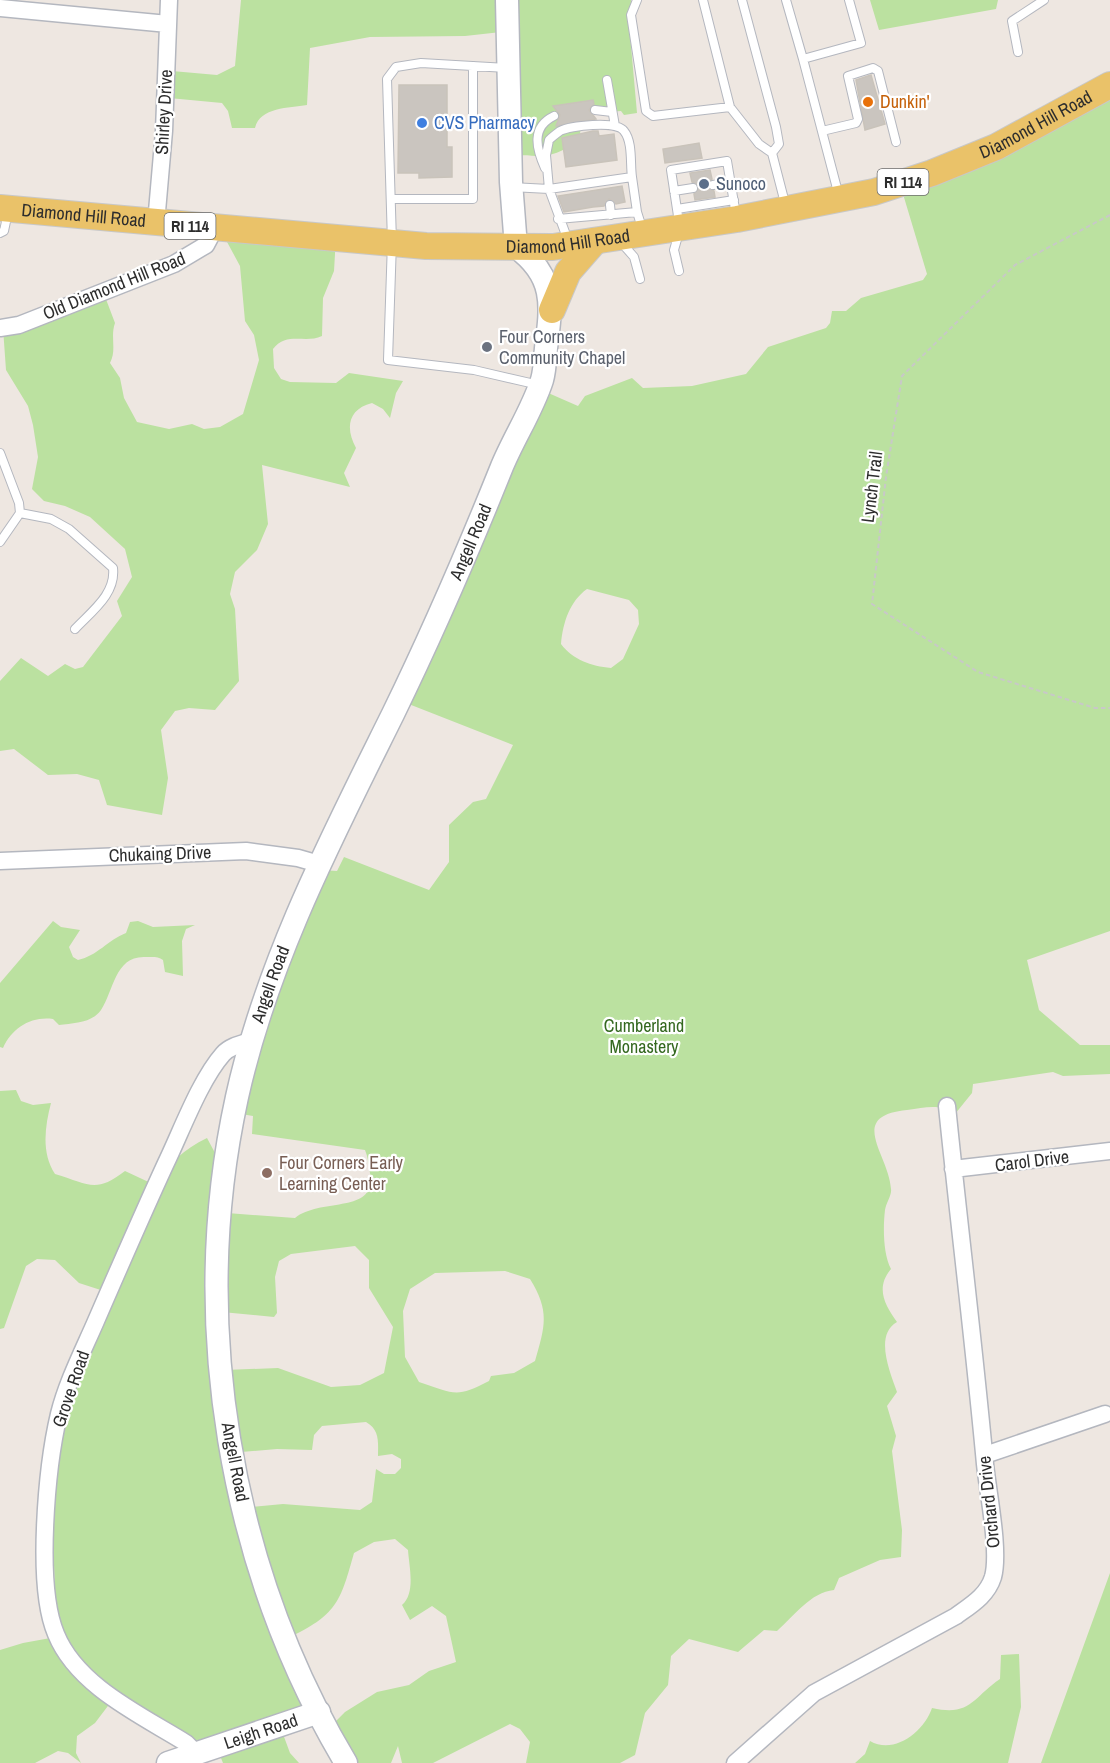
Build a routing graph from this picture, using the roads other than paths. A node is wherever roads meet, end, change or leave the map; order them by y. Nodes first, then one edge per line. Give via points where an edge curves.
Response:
1 (170, 0) edge
2 (507, 0) edge
3 (637, 0) edge
4 (703, 0) edge
5 (742, 0) edge
6 (786, 0) edge
7 (849, 0) edge
8 (1044, 0) edge
9 (0, 8) edge
10 (168, 24) junction
11 (1018, 52) dead end
12 (803, 59) junction
13 (473, 66) junction
14 (507, 68) junction
15 (608, 80) dead end
16 (1110, 85) edge
17 (730, 107) junction
18 (595, 110) dead end
19 (612, 112) junction
20 (554, 116) dead end
21 (615, 126) junction
22 (822, 131) junction
23 (896, 142) dead end
24 (772, 153) junction
25 (548, 173) junction
26 (632, 177) junction
27 (731, 182) junction
28 (713, 185) dead end
29 (511, 187) junction
30 (693, 188) dead end
31 (549, 189) junction
32 (674, 191) junction
33 (391, 199) junction
34 (840, 200) junction
35 (610, 205) dead end
36 (5, 208) edge
37 (735, 210) junction
38 (787, 210) junction
39 (558, 219) junction
40 (678, 219) junction
41 (156, 223) junction
42 (640, 223) junction
43 (597, 227) junction
44 (215, 228) junction
45 (0, 233) edge
46 (392, 242) junction
47 (516, 247) junction
48 (679, 272) dead end
49 (640, 279) dead end
50 (552, 310) junction
51 (0, 328) edge
52 (539, 385) junction
53 (0, 453) edge
54 (20, 513) junction
55 (0, 542) edge
56 (75, 629) dead end
57 (0, 861) edge
58 (319, 864) junction
59 (251, 1041) junction
60 (947, 1106) dead end
61 (1110, 1151) edge
62 (953, 1170) junction
63 (1105, 1414) dead end
64 (985, 1455) junction
65 (319, 1712) junction
66 (195, 1752) junction
67 (168, 1763) edge
68 (346, 1763) edge
69 (735, 1763) edge

1 - 10 street, Shirley Drive
2 - 14 main road
3 - 17 lane via 631,15 646,111 653,116
4 - 17 lane
5 - 24 lane via 776,127 779,144
6 - 12 lane
7 - 12 lane via 861,43
8 - 11 lane via 1012,21
9 - 10 street
10 - 41 street, Shirley Drive
12 - 22 lane
13 - 14 lane
13 - 33 lane via 421,63 396,67 387,79
13 - 33 lane via 473,199
14 - 29 main road
15 - 19 lane
16 - 34 main road, Diamond Hill Road / RI 114 via 984,152 932,173
17 - 24 lane via 759,144
18 - 19 lane
19 - 21 lane
20 - 25 lane via 543,121 537,134 539,154
21 - 25 lane via 562,130 549,140
21 - 26 lane via 624,131 629,142
22 - 23 lane via 856,123 848,76 873,68 878,71
22 - 34 lane
24 - 38 lane
25 - 31 lane
26 - 31 lane via 574,190
26 - 42 lane
27 - 28 lane
27 - 32 lane via 727,161 671,170
27 - 37 lane
29 - 31 lane
29 - 47 main road
30 - 32 lane
31 - 39 lane
32 - 40 lane
33 - 46 lane
34 - 38 main road, Diamond Hill Road / RI 114
35 - 43 lane
36 - 41 main road, Diamond Hill Road / RI 114
36 - 45 lane via 4,231
37 - 38 main road, Diamond Hill Road / RI 114
37 - 40 main road, Diamond Hill Road / RI 114
39 - 43 lane
39 - 43 lane via 577,214
40 - 42 main road, Diamond Hill Road / RI 114
40 - 48 lane via 674,250
41 - 44 main road, Diamond Hill Road / RI 114
42 - 43 main road, Diamond Hill Road / RI 114
43 - 47 main road, Diamond Hill Road / RI 114
43 - 49 lane via 634,257
43 - 50 main road via 568,272
44 - 46 main road, Diamond Hill Road / RI 114
44 - 51 street, Old Diamond Hill Road via 206,245 174,264
46 - 47 main road, Diamond Hill Road / RI 114
46 - 52 lane via 388,360 474,370
47 - 50 main road, Angell Road via 544,277
50 - 52 main road, Angell Road
52 - 58 main road, Angell Road via 412,675
53 - 54 lane
54 - 55 lane
54 - 56 lane via 51,519 69,529 113,568 114,582 109,592
57 - 58 street, Chukaing Drive via 246,851
58 - 59 main road, Angell Road via 283,949
59 - 65 main road, Angell Road via 237,1096 219,1233 223,1388 235,1471 255,1552 288,1645
59 - 66 street, Grove Road via 234,1047 219,1061 139,1222 60,1412 45,1510 47,1582 56,1635 79,1669 96,1685
60 - 62 street, Orchard Drive
61 - 62 street, Carol Drive
62 - 64 street, Orchard Drive
63 - 64 street
64 - 69 street, Orchard Drive via 994,1556 987,1591 956,1616 814,1694
65 - 66 main road, Leigh Road
65 - 68 main road, Angell Road
66 - 67 main road, Leigh Road

